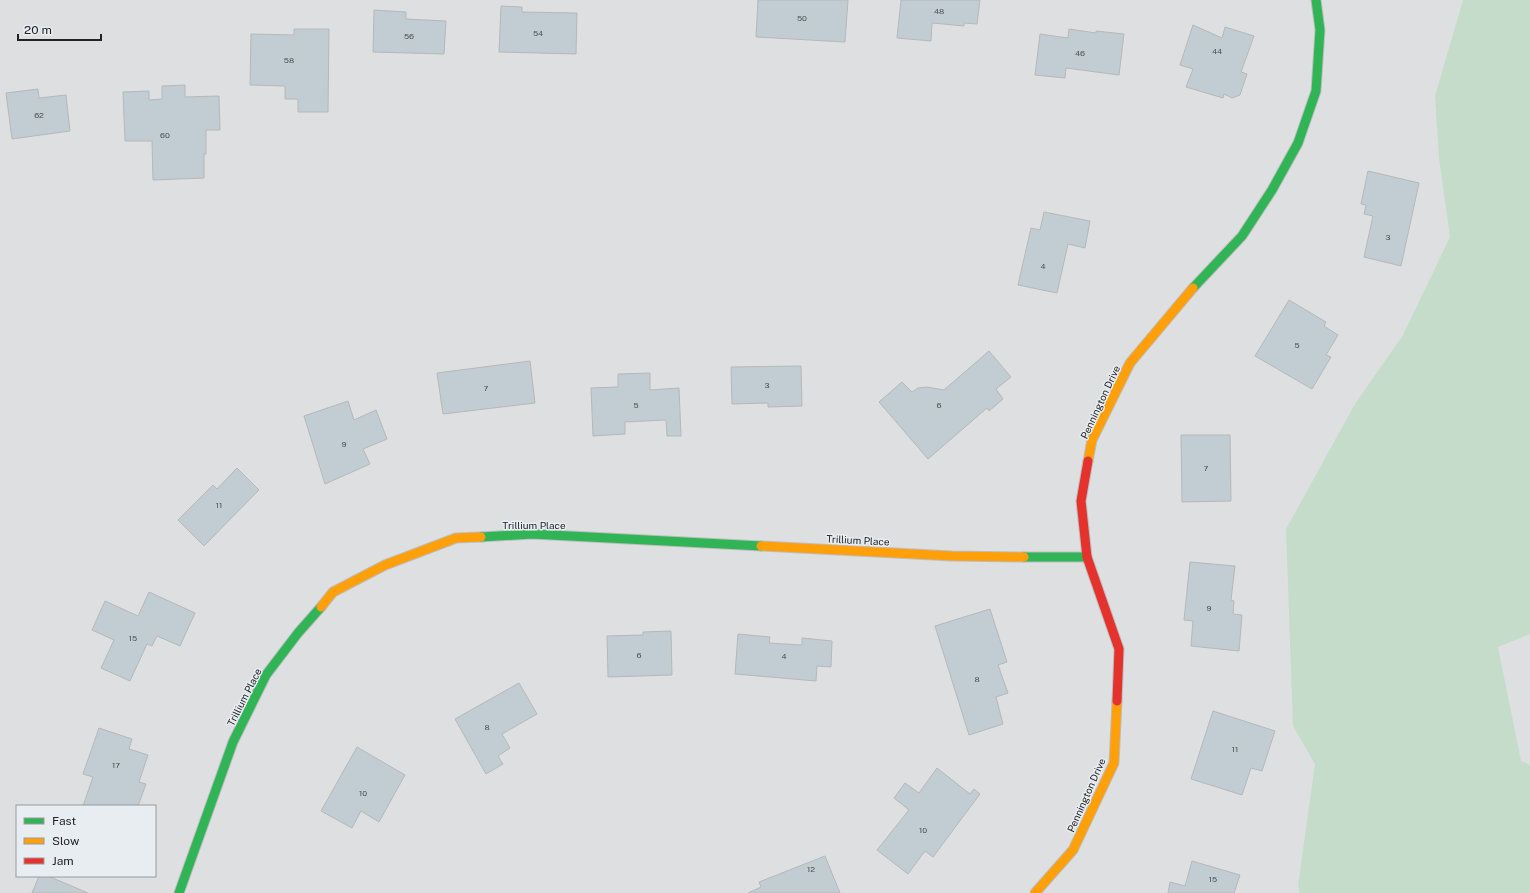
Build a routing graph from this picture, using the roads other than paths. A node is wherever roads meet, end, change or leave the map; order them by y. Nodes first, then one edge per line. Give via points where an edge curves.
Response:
1 (1316, 0) edge
2 (1086, 557) junction
3 (179, 893) edge
4 (1035, 893) edge

1 - 2 street, Pennington Drive via 1320,30 1316,91 1298,143 1242,236 1184,298 1130,364 1092,440 1081,501
2 - 3 street, Trillium Place via 952,556 532,534 456,538 385,565 333,592 298,633 266,675 233,742
2 - 4 street, Pennington Drive via 1119,649 1114,763 1074,850

